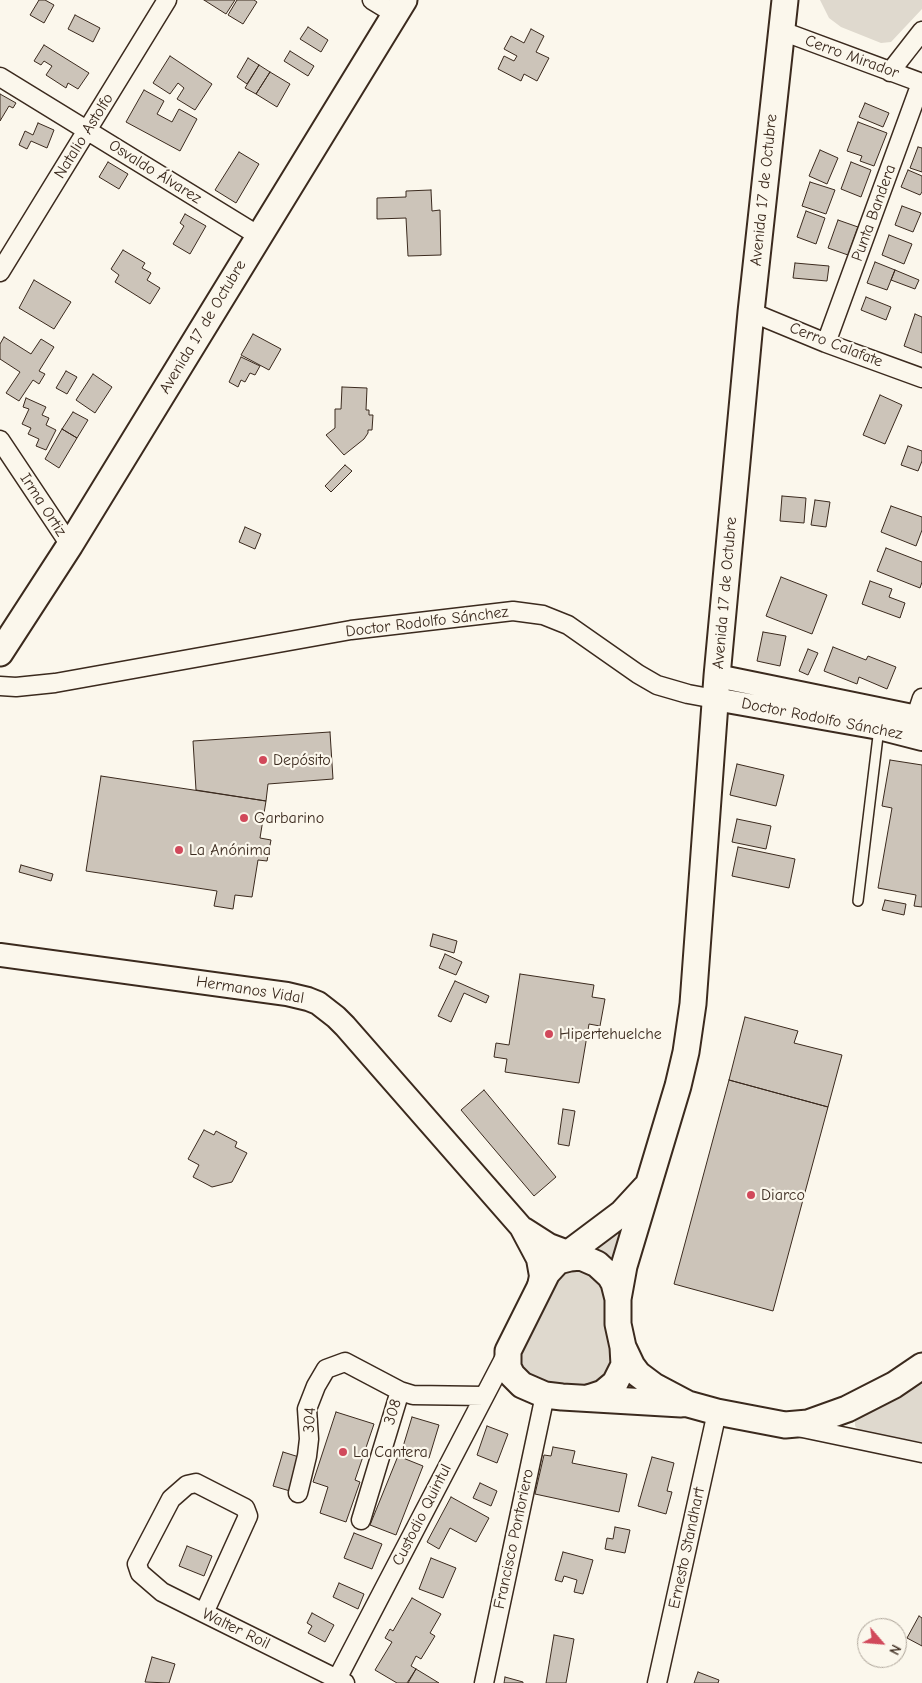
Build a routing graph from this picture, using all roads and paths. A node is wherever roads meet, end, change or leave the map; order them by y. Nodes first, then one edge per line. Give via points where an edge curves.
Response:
1 (167, 0) edge
2 (372, 0) edge
3 (785, 0) edge
4 (400, 7) edge
5 (782, 31) junction
6 (922, 31) edge
7 (890, 72) junction
8 (0, 77) edge
9 (922, 83) edge
10 (87, 131) junction
11 (259, 236) junction
12 (0, 272) edge
13 (751, 312) junction
14 (826, 342) junction
15 (922, 378) edge
16 (0, 440) edge
17 (70, 545) junction
18 (0, 653) edge
19 (0, 686) edge
20 (716, 688) junction
21 (918, 721) edge
22 (880, 728) junction
23 (858, 901) dead end
24 (0, 955) edge
25 (649, 1182) junction
26 (521, 1226) junction
27 (570, 1257) junction
28 (539, 1286) junction
29 (618, 1299) junction
30 (623, 1347) junction
31 (508, 1351) junction
32 (922, 1366) edge
33 (400, 1391) junction
34 (544, 1395) junction
35 (484, 1396) junction
36 (588, 1398) junction
37 (688, 1404) junction
38 (717, 1412) junction
39 (786, 1425) junction
40 (922, 1453) edge
41 (298, 1493) dead end
42 (361, 1520) dead end
43 (204, 1614) junction
44 (341, 1681) edge
45 (484, 1683) edge
46 (658, 1683) edge

1 - 10 street, Natalio Astolfo
2 - 4 street
3 - 5 main road, Avenida 17 de Octubre
4 - 11 main road, Avenida 17 de Octubre
5 - 7 street, Cerro Mirador
5 - 13 main road, Avenida 17 de Octubre
6 - 7 street
7 - 9 street, Cerro Mirador
8 - 10 street, Osvaldo Álvarez
9 - 14 street, Punta Bandera
10 - 11 street, Osvaldo Álvarez
10 - 12 street, Natalio Astolfo
11 - 17 main road, Avenida 17 de Octubre
13 - 14 street, Cerro Calafate
13 - 20 main road, Avenida 17 de Octubre
14 - 15 street, Cerro Calafate
16 - 17 street, Irma Ortiz
17 - 18 main road, Avenida 17 de Octubre
19 - 20 street, Doctor Rodolfo Sánchez via 55,683 351,630 513,611 543,615 568,625 657,685 688,694
20 - 21 street, Doctor Rodolfo Sánchez
20 - 22 street, Doctor Rodolfo Sánchez
20 - 25 main road, Avenida 17 de Octubre via 689,1034 678,1086
21 - 22 street, Doctor Rodolfo Sánchez
22 - 23 lane
24 - 26 street, Hermanos Vidal via 293,995 318,1003 345,1026
25 - 27 main road, Avenida 17 de Octubre via 631,1205
25 - 29 main road, Avenida 17 de Octubre
26 - 27 street, Hermanos Vidal
26 - 28 street, Hermanos Vidal via 538,1259
27 - 28 main road, Avenida 17 de Octubre via 547,1273
27 - 29 main road via 597,1264 610,1276
28 - 31 main road, Avenida 17 de Octubre
29 - 30 main road, Avenida 17 de Octubre via 618,1324
30 - 36 main road via 624,1365 615,1383 603,1393
30 - 37 main road, Avenida 17 de Octubre via 638,1374
31 - 34 main road, Avenida 17 de Octubre via 508,1367 512,1375 522,1385
31 - 35 street, Custodio Quintul
32 - 39 main road, Avenida 17 de Octubre via 847,1410 808,1423
33 - 35 street via 413,1395
33 - 41 street, 304 via 345,1362 326,1369 307,1408 308,1456
33 - 42 street, 308
34 - 36 main road, Avenida 17 de Octubre
34 - 45 street, Francisco Pontoriero
35 - 44 street, Custodio Quintul
36 - 37 main road, Avenida 17 de Octubre
37 - 38 main road, Avenida 17 de Octubre
38 - 39 main road, Avenida 17 de Octubre
38 - 46 street, Ernesto Standhart
39 - 40 street
43 - 43 street, Walter Roil via 162,1592 140,1573 137,1564 171,1499 188,1485 196,1483 245,1508 248,1516
43 - 44 street, Walter Roil

